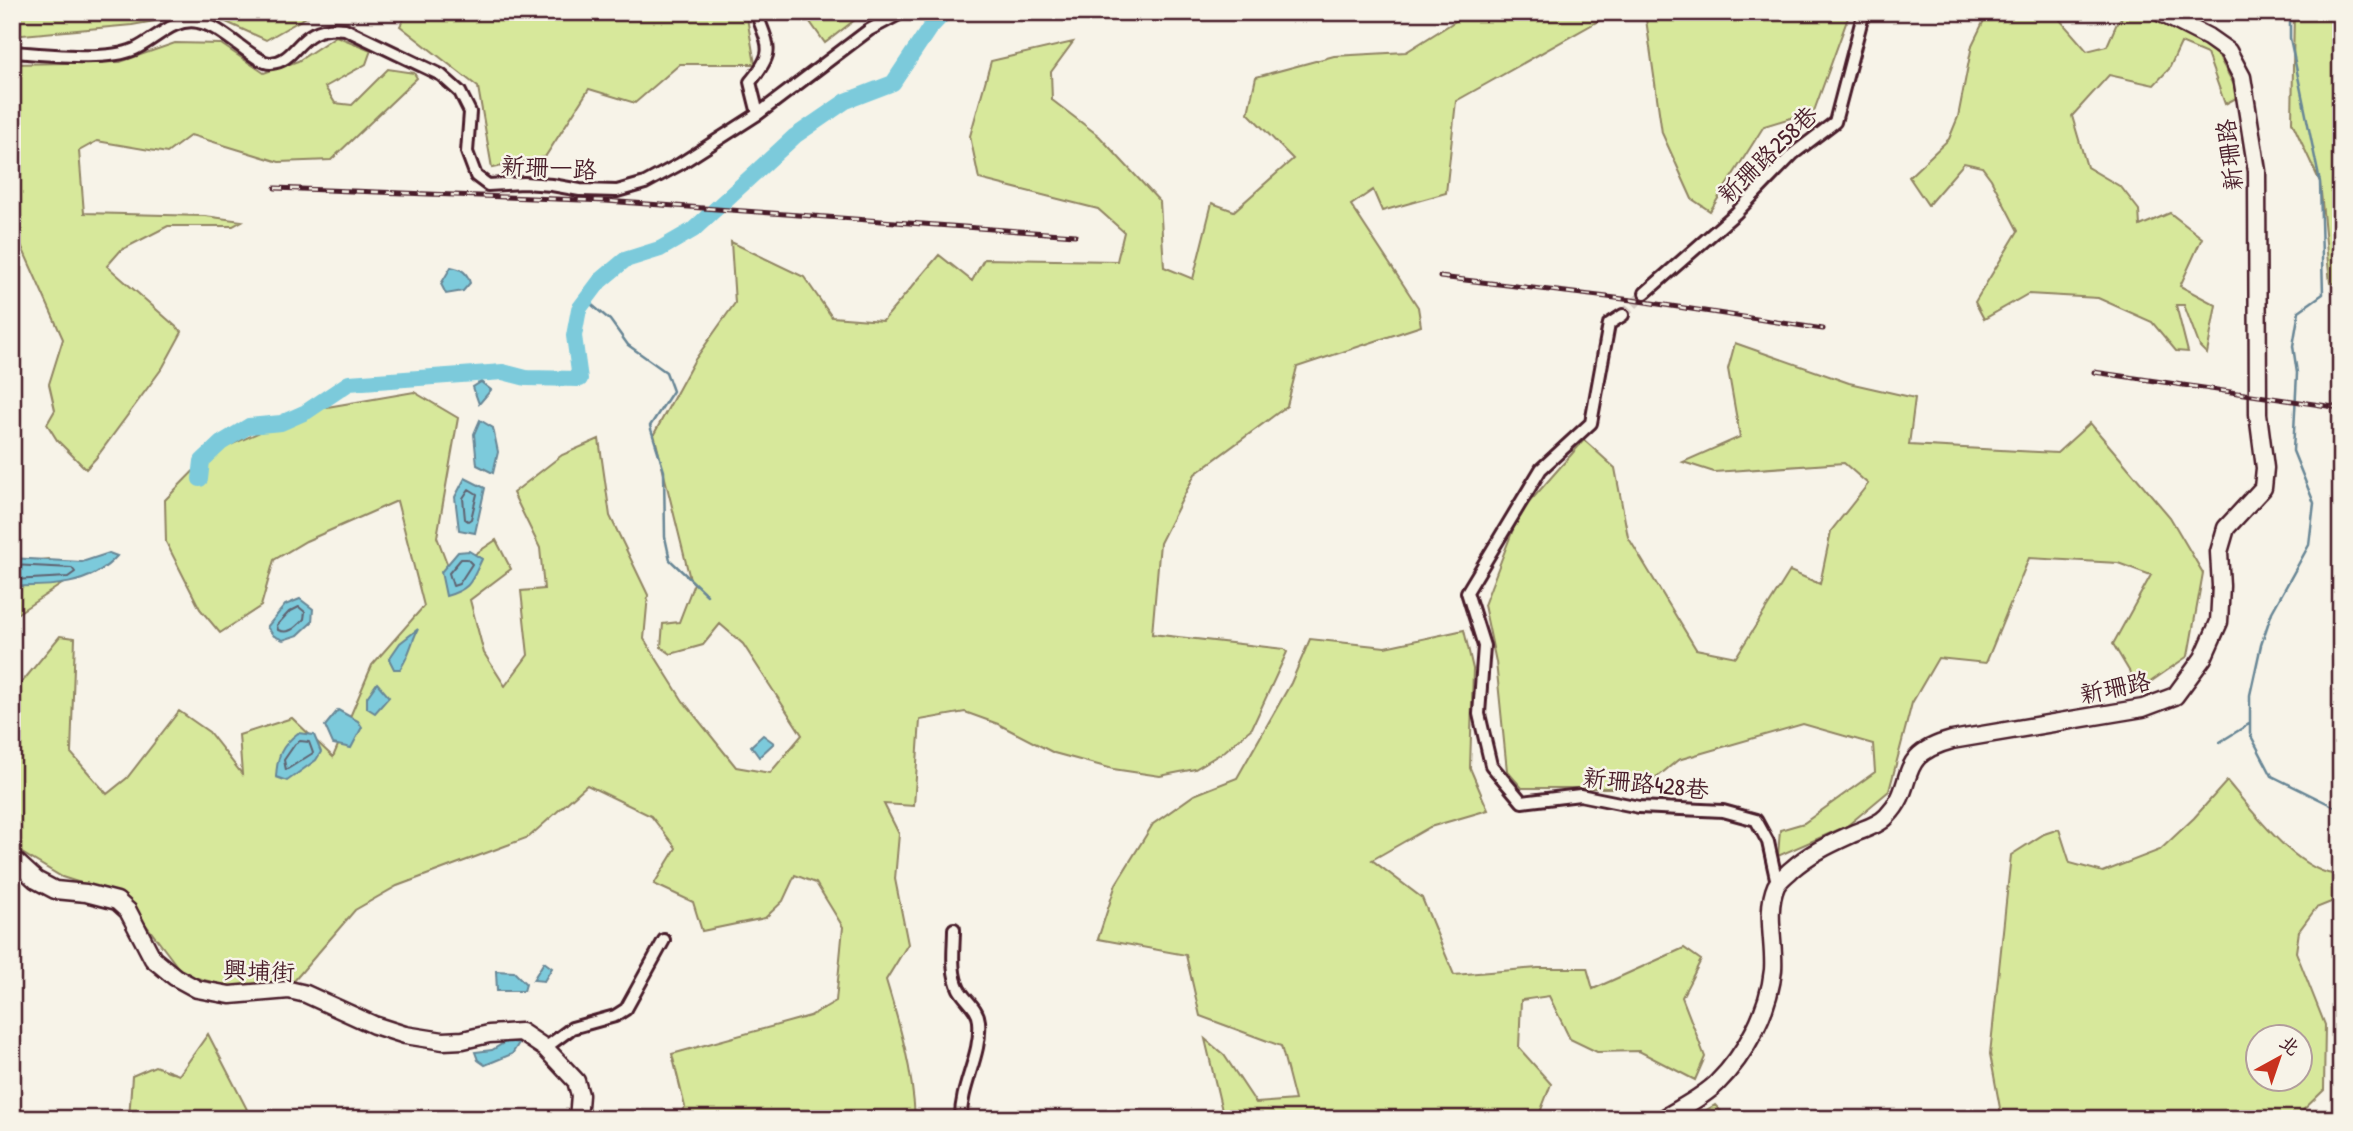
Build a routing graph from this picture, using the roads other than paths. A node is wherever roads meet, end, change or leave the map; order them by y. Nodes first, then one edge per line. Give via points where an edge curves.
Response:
1 (756, 12) edge
2 (903, 12) edge
3 (1866, 12) edge
4 (2159, 12) edge
5 (12, 52) edge
6 (758, 114) junction
7 (1645, 293) tunnel mouth
8 (1623, 315) tunnel mouth
9 (12, 858) edge
10 (1777, 883) junction
11 (954, 929) dead end
12 (664, 940) dead end
13 (545, 1048) junction
14 (578, 1119) edge
15 (961, 1119) edge
16 (1663, 1119) edge

1 - 6 street via 769,47 769,55 750,82
2 - 6 street, 新珊一路 via 869,30
3 - 7 street, 新珊路258巷 via 1835,122 1793,154 1737,213
4 - 10 street, 新珊路 via 2228,51 2242,77 2257,171 2258,414 2265,468 2263,488 2226,528 2219,552 2219,622 2203,658 2175,696 2143,708 1933,745 1918,754 1898,804 1884,819 1806,857
5 - 6 street, 新珊一路 via 97,55 132,51 170,27 195,21 231,37 266,64 285,58 316,31 345,29 440,75 460,92 470,112 467,152 476,176 488,185 524,183 617,191 645,183 680,164
8 - 10 street, 新珊路428巷 via 1609,324 1591,424 1541,469 1467,592 1484,646 1479,714 1491,765 1522,802 1580,795 1639,807 1723,811 1756,820 1768,842
9 - 13 street, 興埔街 via 55,890 117,901 128,911 153,959 197,989 230,995 289,990 405,1035 443,1041 521,1032
10 - 16 street via 1773,970 1757,1023 1742,1053 1715,1085
11 - 15 street via 954,974 979,1019
12 - 13 street via 626,1009 572,1028
13 - 14 street, 興埔街 via 576,1081

